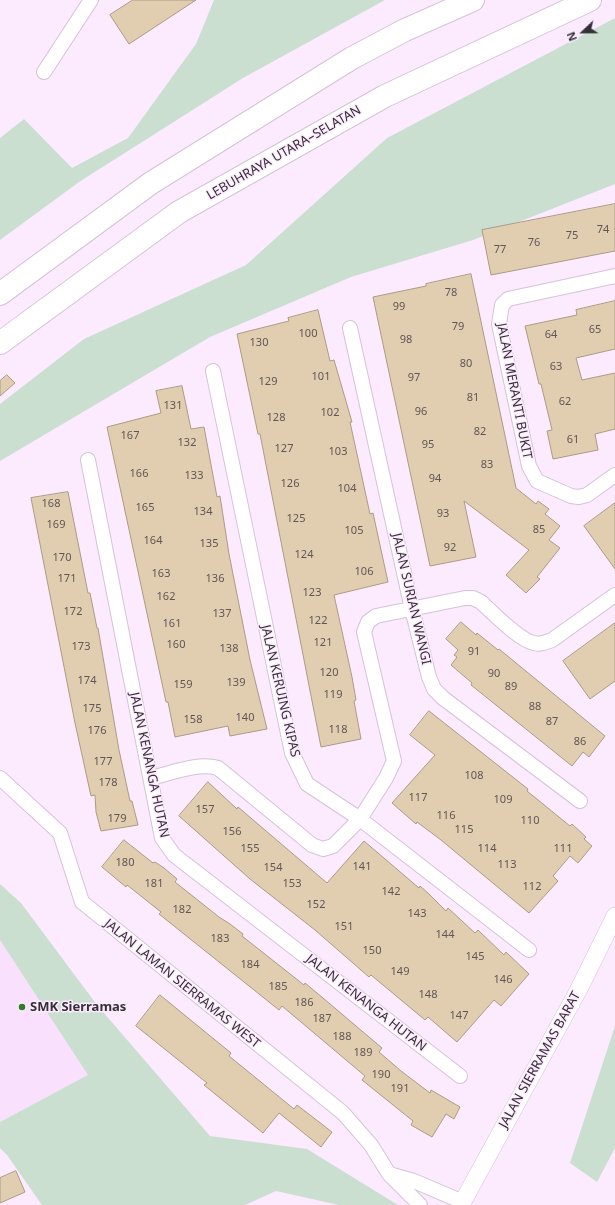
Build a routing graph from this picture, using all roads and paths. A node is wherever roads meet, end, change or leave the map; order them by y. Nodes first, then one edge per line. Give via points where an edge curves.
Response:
1 (91, 0) edge
2 (473, 0) edge
3 (590, 0) edge
4 (44, 72) dead end
5 (615, 276) edge
6 (0, 294) edge
7 (350, 328) dead end
8 (0, 343) edge
9 (213, 371) dead end
10 (88, 460) dead end
11 (615, 475) edge
12 (615, 595) edge
13 (412, 609) junction
14 (0, 778) edge
15 (151, 778) junction
16 (580, 801) dead end
17 (360, 819) junction
18 (615, 916) edge
19 (529, 950) dead end
20 (460, 1076) dead end
21 (389, 1174) junction
22 (462, 1203) edge
23 (420, 1205) edge

1 - 4 street
2 - 6 highway via 405,30 352,58 152,183
3 - 8 highway, LEBUHRAYA UTARA–SELATAN via 385,96 179,212
5 - 11 street, JALAN MERANTI BUKIT via 508,299 502,305 499,324 529,466 537,481 570,496 579,497 587,495
7 - 13 street, JALAN SURIAN WANGI
9 - 17 street, JALAN KERUING KIPAS via 292,754 307,784
10 - 15 street, JALAN KENANGA HUTAN
12 - 13 street via 552,640 543,643 525,640 473,598
13 - 16 street, JALAN SURIAN WANGI via 434,689
13 - 17 street via 376,616 368,622 364,632 394,761
14 - 21 street, JALAN LAMAN SIERRAMAS WEST via 60,833 82,902 343,1113 371,1145
15 - 17 street via 209,765 218,768 312,845 322,849 332,846
15 - 20 street, JALAN KENANGA HUTAN via 162,838 174,855
17 - 19 street, JALAN KERUING KIPAS
18 - 22 street, JALAN SIERRAMAS BARAT via 579,989
21 - 22 street, JALAN SIERRAMAS BARAT via 414,1181
21 - 23 street

